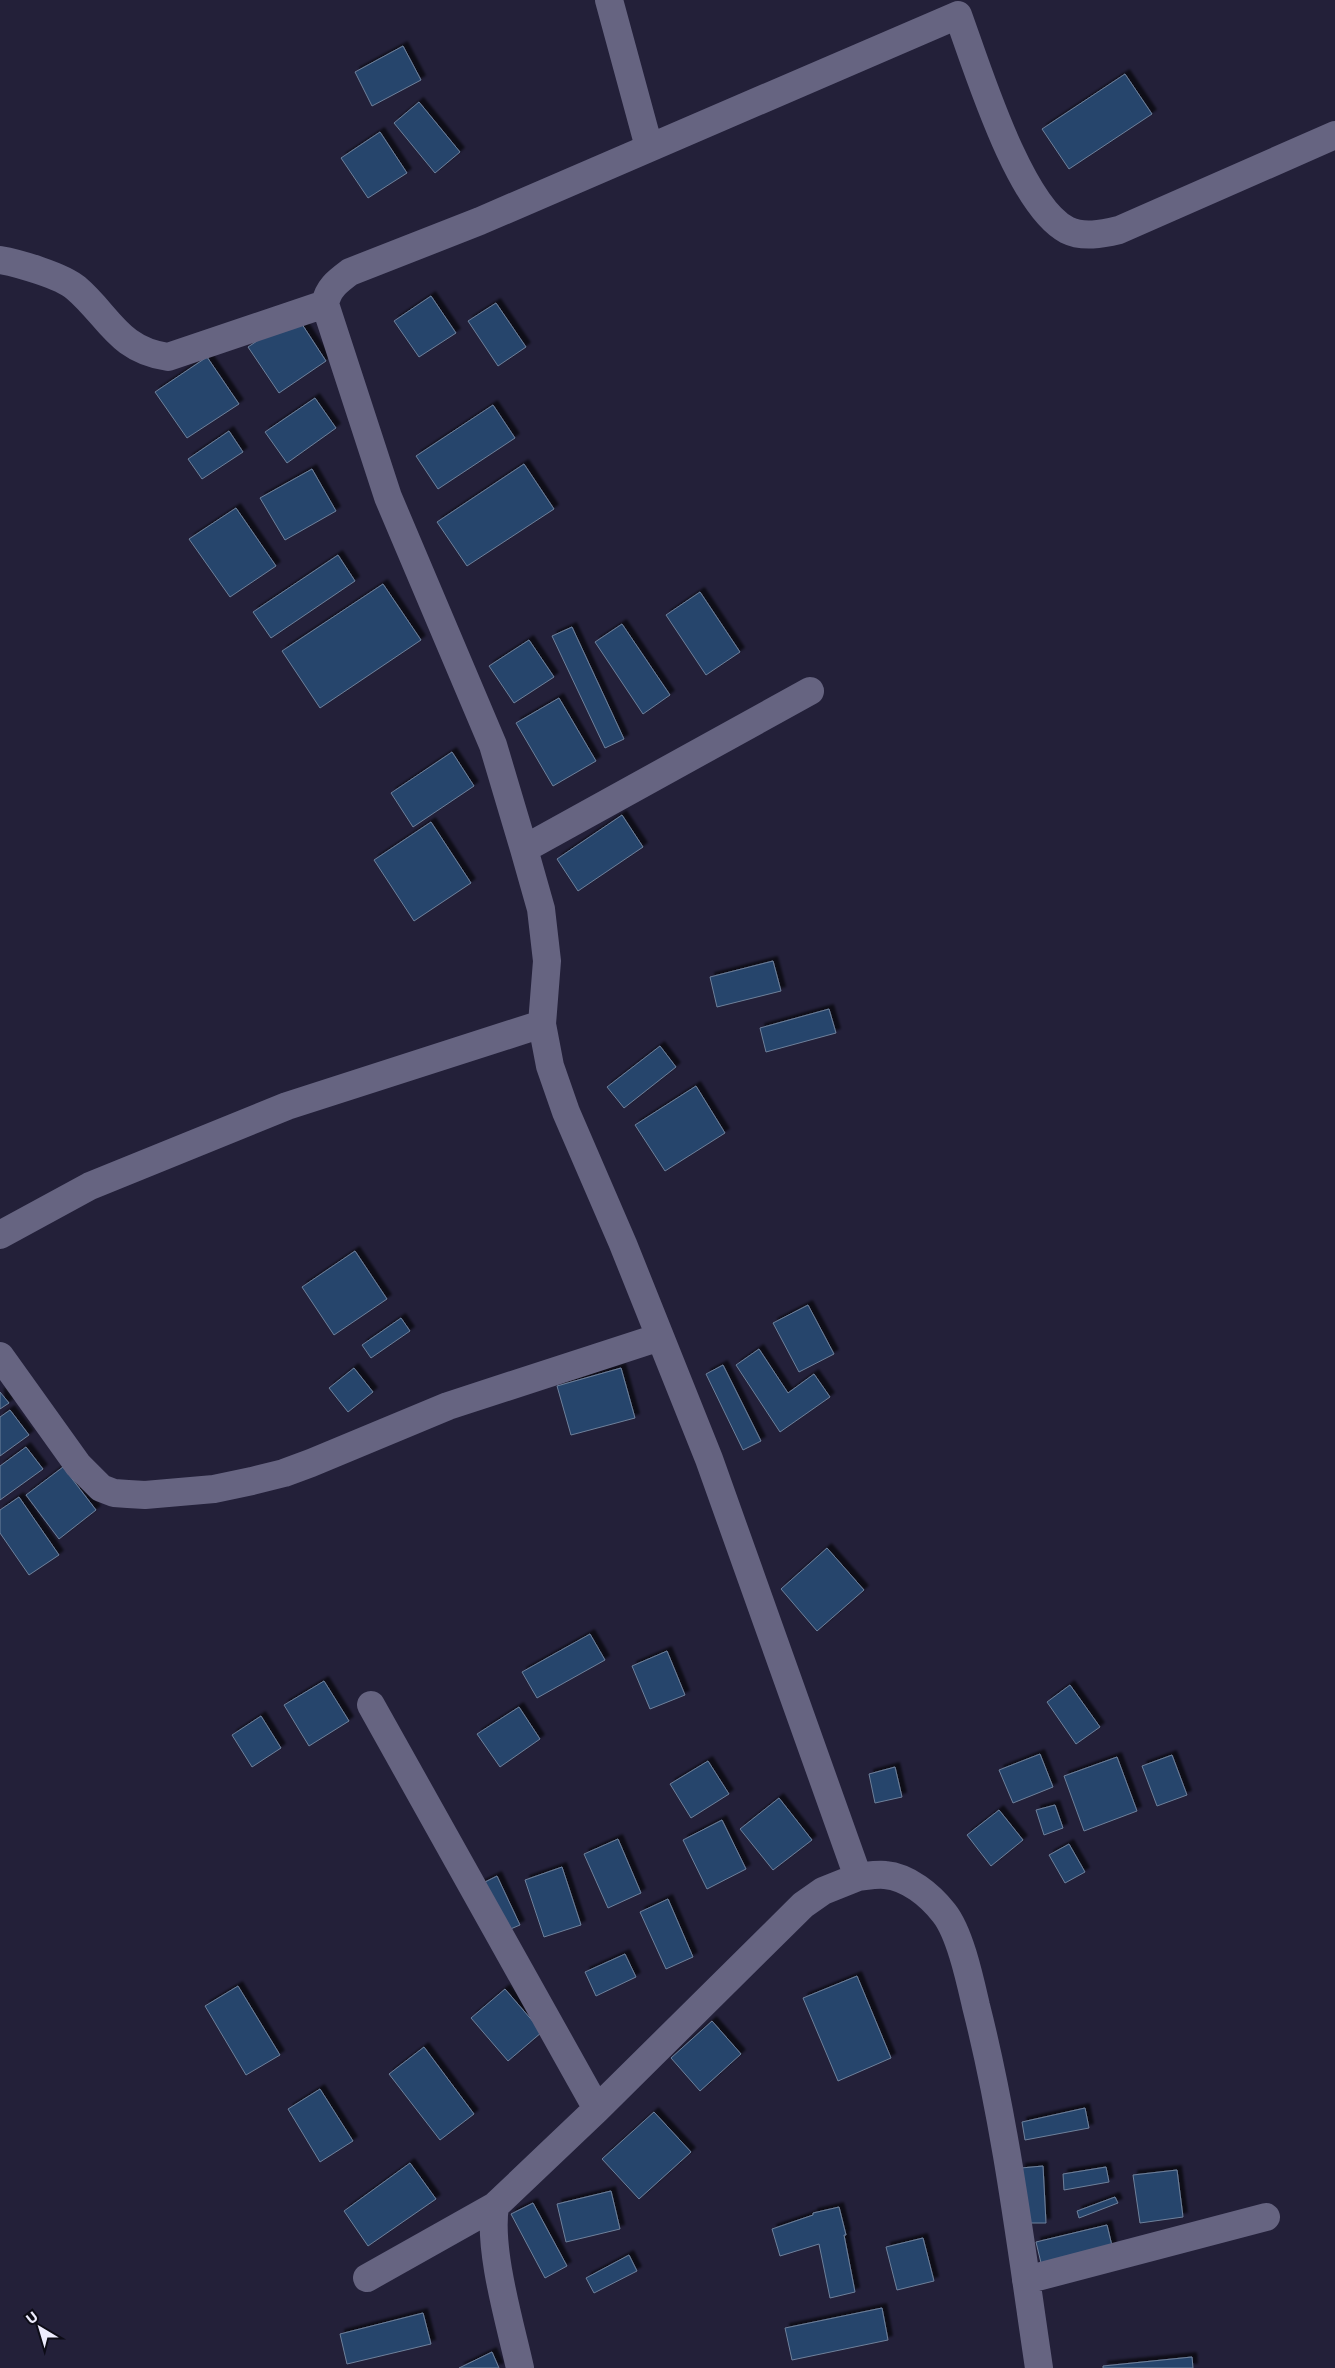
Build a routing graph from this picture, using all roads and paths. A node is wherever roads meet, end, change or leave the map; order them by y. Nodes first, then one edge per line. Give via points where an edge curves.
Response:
1 (608, 0) edge
2 (1335, 135) edge
3 (649, 147) junction
4 (0, 260) edge
5 (325, 304) junction
6 (810, 691) dead end
7 (524, 849) junction
8 (542, 1024) junction
9 (0, 1235) edge
10 (660, 1337) junction
11 (0, 1356) edge
12 (371, 1705) dead end
13 (858, 1877) junction
14 (597, 2109) junction
15 (495, 2206) junction
16 (1266, 2217) dead end
17 (367, 2278) dead end
18 (1026, 2280) junction
19 (520, 2368) edge
20 (1039, 2368) edge

1 - 3 street
2 - 3 street via 1119,230 1092,236 1067,230 1043,210 1025,184 958,15
3 - 5 street via 480,221 350,272 334,284
4 - 5 street via 74,286 120,335 151,354 168,357
5 - 7 street via 388,498 493,745
6 - 7 street
7 - 8 street via 541,909 546,952
8 - 9 street via 287,1106 90,1186
8 - 10 street via 550,1066 566,1112
10 - 11 street via 448,1406 284,1473 214,1489 145,1495 114,1493 101,1488 90,1478
10 - 13 street via 709,1458
12 - 14 street
13 - 14 street via 823,1891 803,1905
13 - 18 street via 884,1875 906,1881 926,1893 945,1914 958,1943 992,2070
14 - 15 street
15 - 17 street
15 - 19 street via 492,2222 499,2268
16 - 18 street
18 - 20 street

